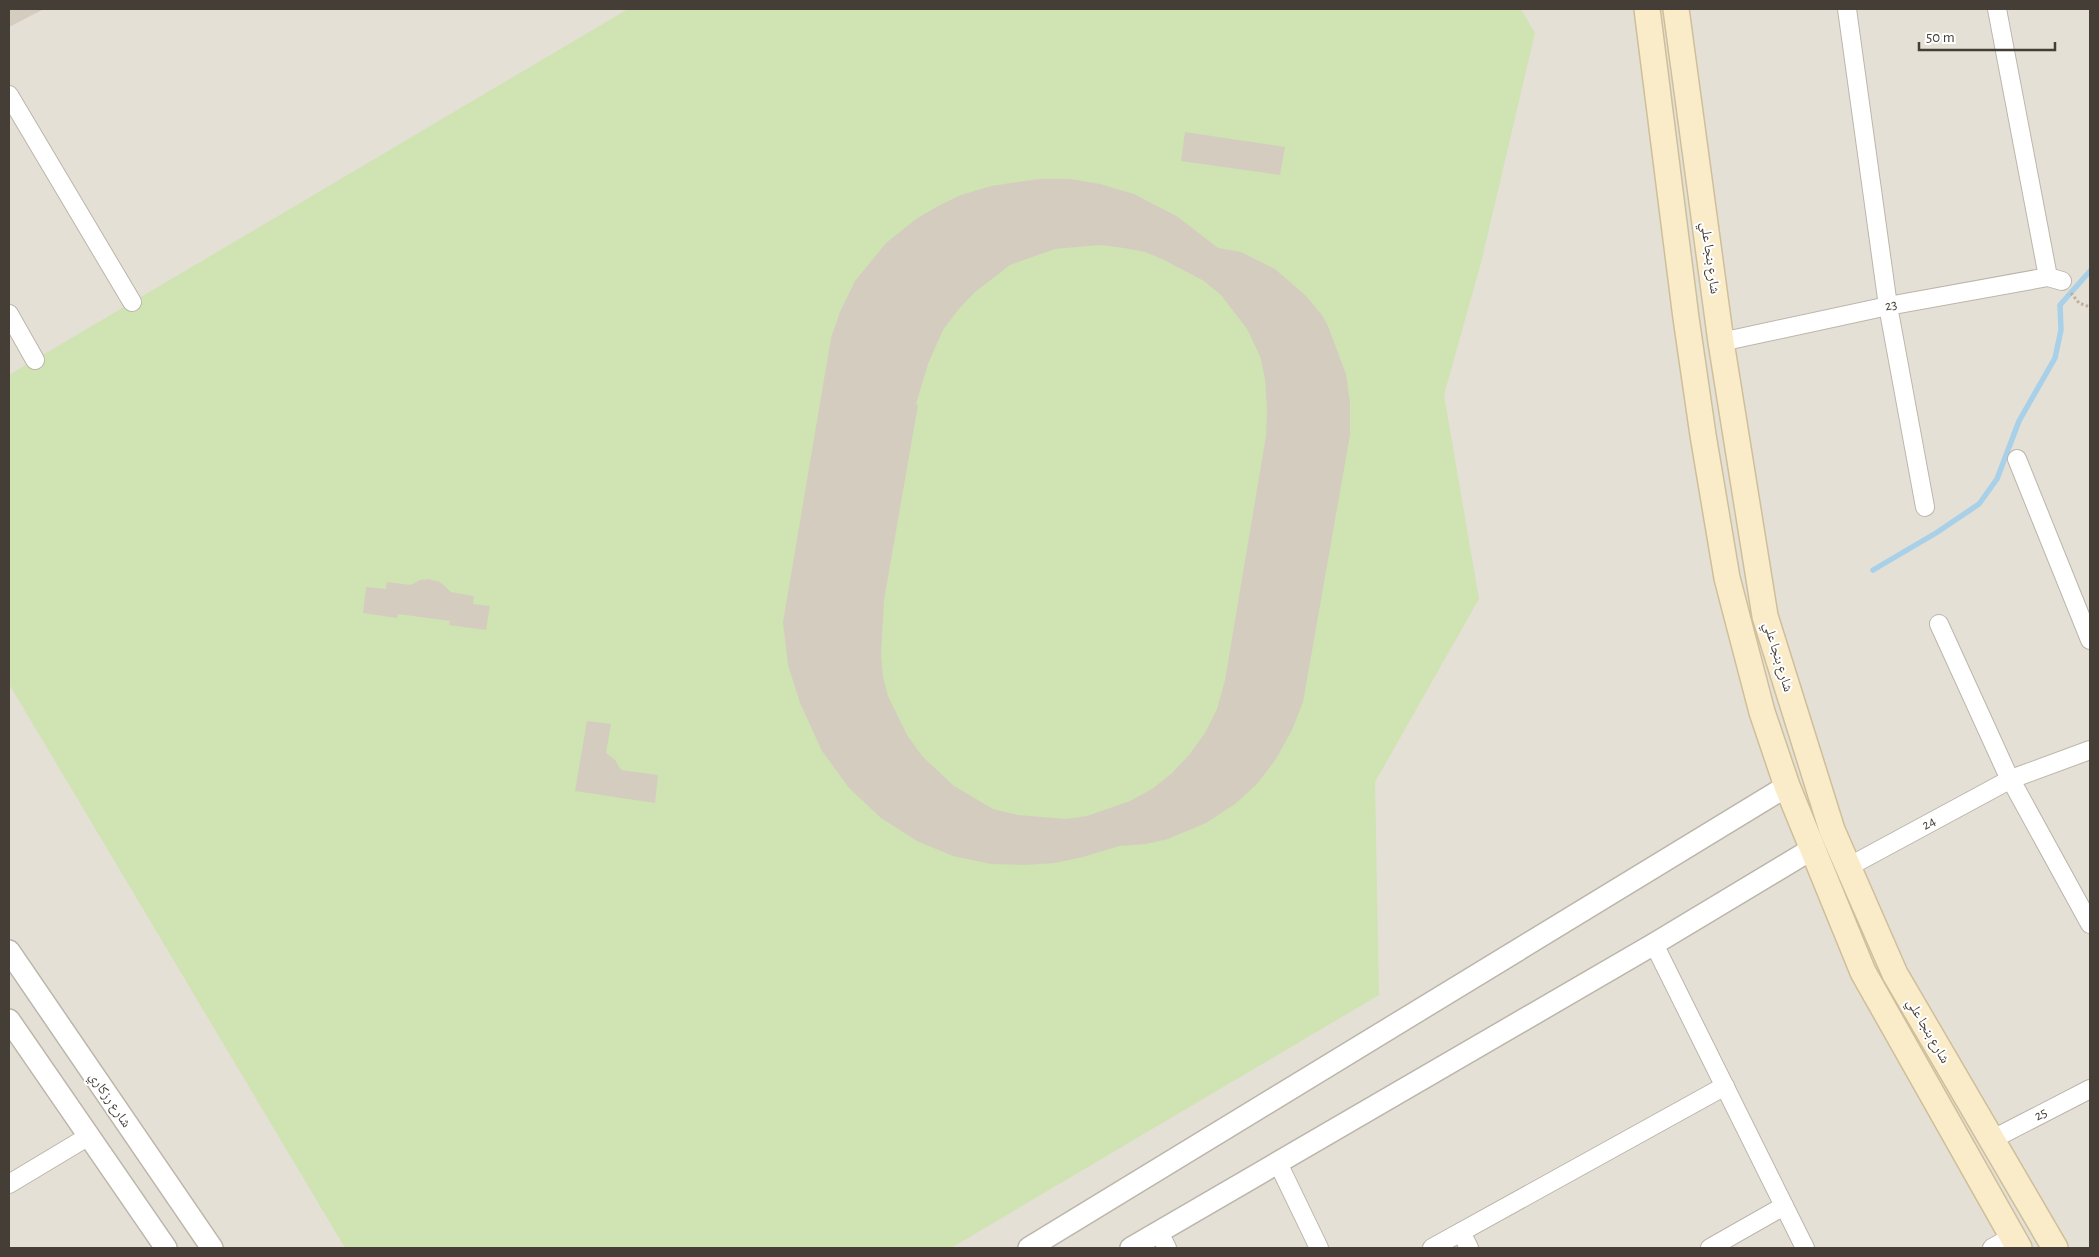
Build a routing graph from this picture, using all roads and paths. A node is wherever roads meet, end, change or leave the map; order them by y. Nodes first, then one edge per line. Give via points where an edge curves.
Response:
1 (1647, 9) edge
2 (1676, 9) edge
3 (1847, 9) edge
4 (1996, 9) edge
5 (9, 95) edge
6 (132, 302) dead end
7 (2079, 303) dead end
8 (1888, 306) junction
9 (2090, 307) edge
10 (9, 314) edge
11 (1721, 342) junction
12 (36, 360) dead end
13 (1736, 430) junction
14 (1703, 435) junction
15 (2017, 459) dead end
16 (1925, 507) dead end
17 (1939, 624) dead end
18 (2090, 640) edge
19 (2090, 750) edge
20 (2011, 779) junction
21 (1786, 786) junction
22 (1812, 849) junction
23 (1848, 868) junction
24 (2090, 924) edge
25 (1654, 944) junction
26 (9, 951) edge
27 (11, 1028) edge
28 (1725, 1086) junction
29 (2090, 1089) edge
30 (89, 1136) junction
31 (1991, 1140) junction
32 (1278, 1163) junction
33 (9, 1184) edge
34 (1784, 1206) junction
35 (1461, 1232) junction
36 (1163, 1240) edge
37 (2008, 1244) edge
38 (166, 1248) edge
39 (212, 1248) edge
40 (1029, 1248) edge
41 (1131, 1248) edge
42 (1319, 1248) edge
43 (1432, 1248) edge
44 (1469, 1248) edge
45 (1710, 1248) edge
46 (1805, 1248) edge
47 (2055, 1248) edge

1 - 14 main road, شارع بنجا علي
2 - 11 main road, شارع بنجا علي
3 - 8 street
4 - 8 street, 23 via 2055,279
5 - 6 street
7 - 9 path
8 - 11 street, 23
8 - 16 street
10 - 12 street
11 - 13 main road, شارع بنجا علي
13 - 14 main road
13 - 23 main road, شارع بنجا علي via 1765,616 1832,830
14 - 21 main road, شارع بنجا علي via 1727,578 1762,712
15 - 18 street
17 - 20 street
19 - 20 street, 24
20 - 23 street, 24
20 - 24 street
21 - 22 main road, شارع بنجا علي
21 - 40 street
22 - 25 street
22 - 37 main road, شارع بنجا علي via 1863,972
23 - 31 main road, شارع بنجا علي via 1895,974
25 - 28 street
25 - 32 street
26 - 39 street, شارع رزكاري
27 - 30 street
28 - 34 street
28 - 35 street
29 - 31 street, 25
30 - 33 street
30 - 38 street
31 - 47 main road, شارع بنجا علي
32 - 36 street
32 - 42 street
34 - 45 street
34 - 46 street
35 - 43 street
35 - 44 street
36 - 41 street

